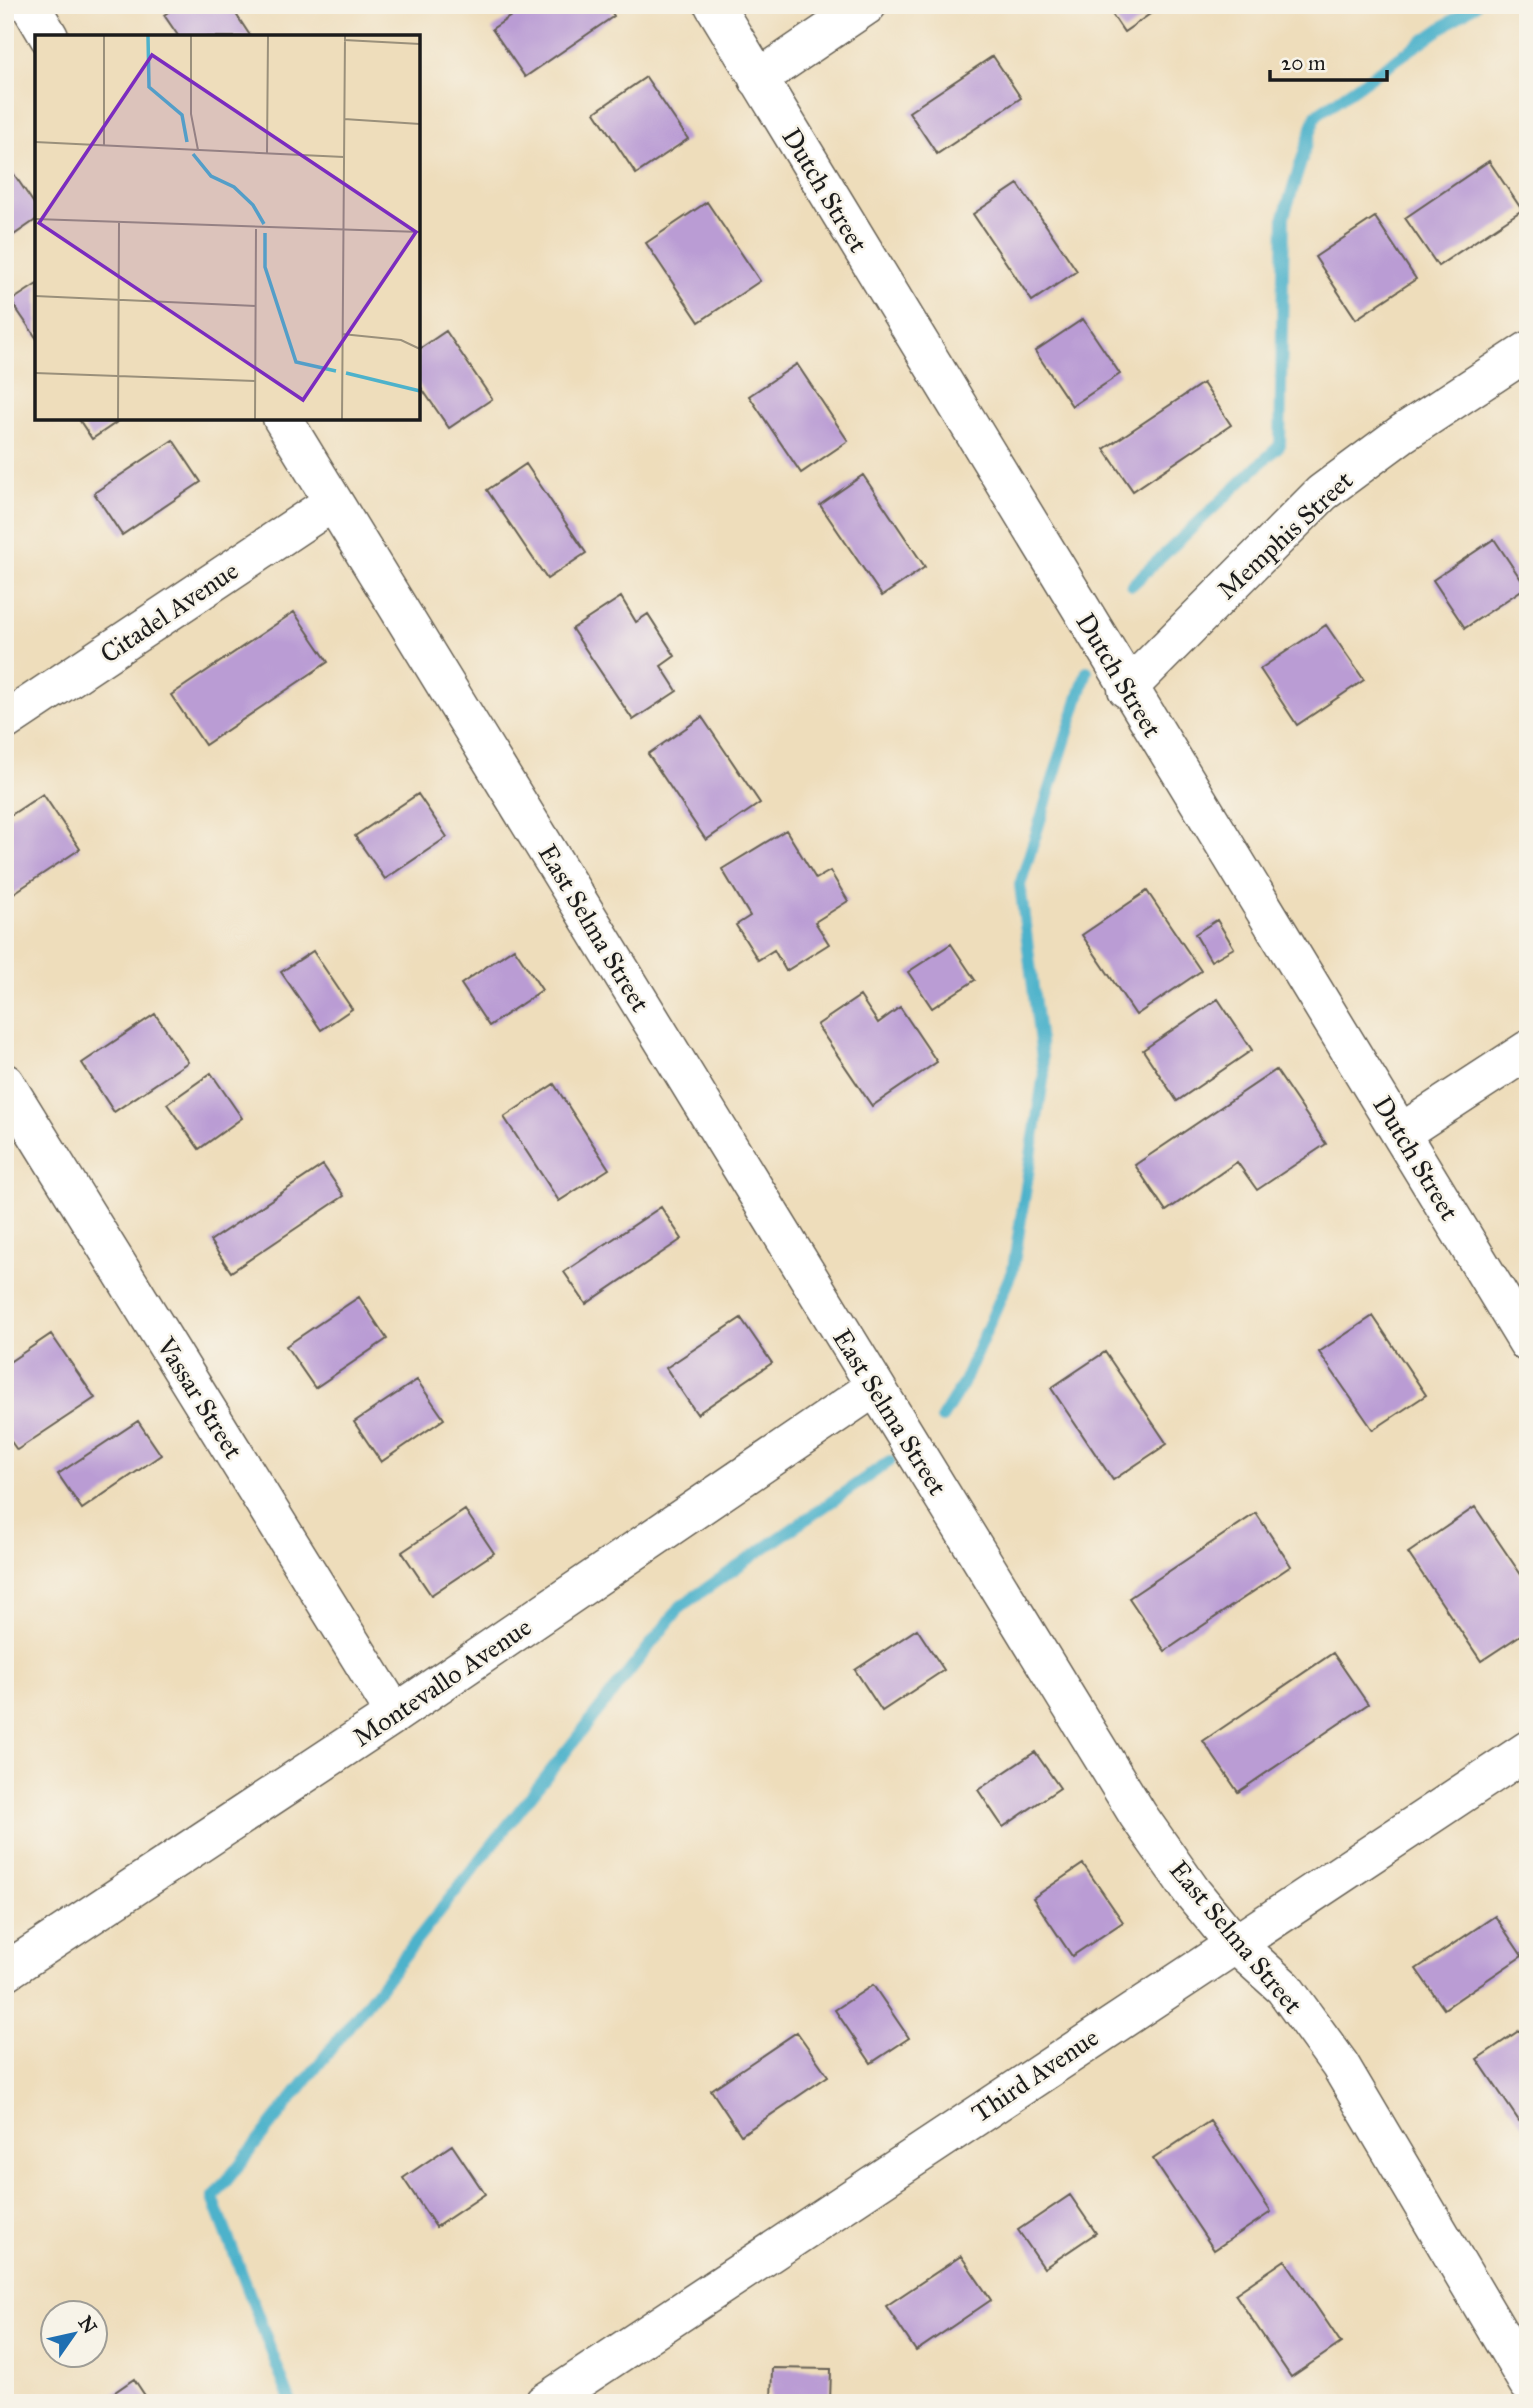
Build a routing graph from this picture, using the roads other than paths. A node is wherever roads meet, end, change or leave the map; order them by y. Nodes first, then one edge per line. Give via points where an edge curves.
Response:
1 (30, 5) edge
2 (714, 5) edge
3 (867, 5) edge
4 (48, 35) edge
5 (758, 79) junction
6 (1528, 351) edge
7 (283, 420) edge
8 (334, 502) junction
9 (1127, 689) junction
10 (5, 721) edge
11 (1528, 1050) edge
12 (5, 1083) edge
13 (1401, 1133) junction
14 (1528, 1343) edge
15 (875, 1387) junction
16 (395, 1714) junction
17 (1528, 1750) edge
18 (1234, 1943) junction
19 (5, 1972) edge
20 (1528, 2383) edge
21 (596, 2388) edge
22 (544, 2403) edge

1 - 4 street
2 - 5 street, Dutch Street
3 - 5 street
5 - 9 street, Dutch Street
6 - 9 street, Memphis Street via 1322,493
7 - 8 street, East Selma Street
8 - 10 street, Citadel Avenue
8 - 15 street, East Selma Street
9 - 13 street, Dutch Street
11 - 13 street
12 - 16 street, Vassar Street
13 - 14 street, Dutch Street
15 - 16 street, Montevallo Avenue
15 - 18 street, East Selma Street via 1138,1815
16 - 19 street, Montevallo Avenue
17 - 18 street, Third Avenue
18 - 20 street, East Selma Street via 1284,1988 1340,2065
18 - 21 street, Third Avenue
21 - 22 street, Third Avenue

